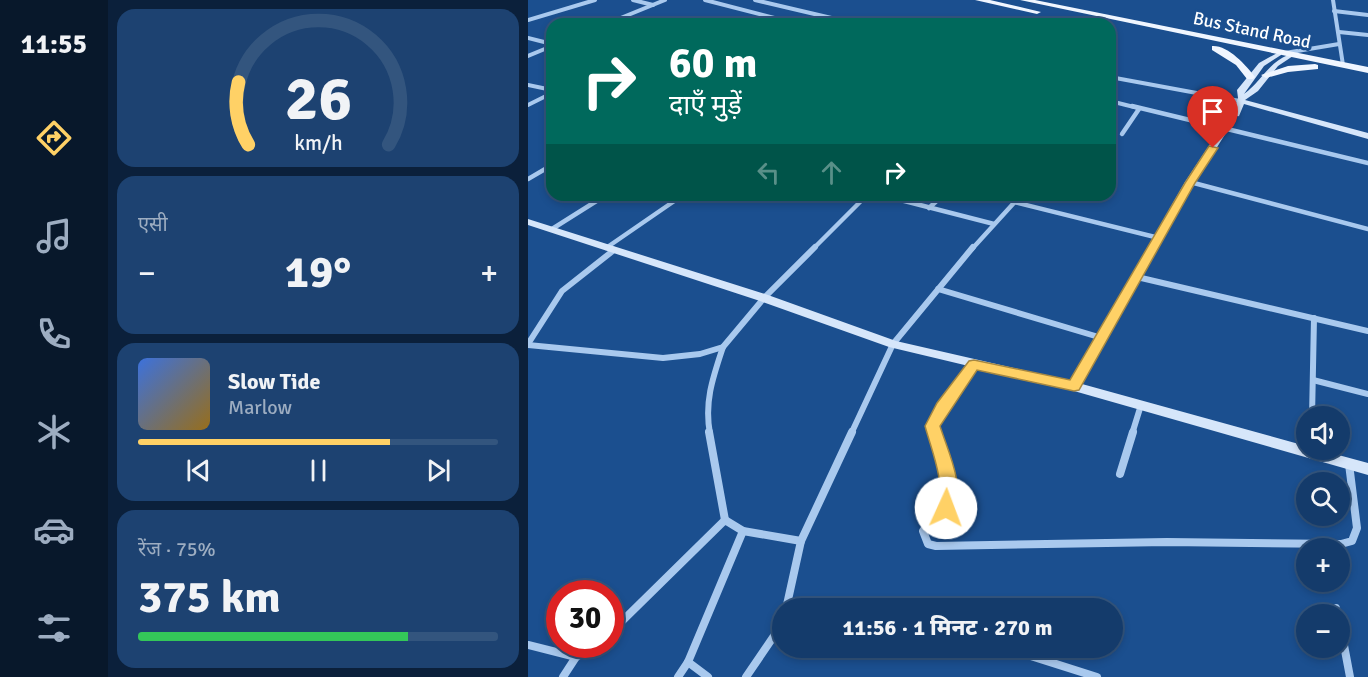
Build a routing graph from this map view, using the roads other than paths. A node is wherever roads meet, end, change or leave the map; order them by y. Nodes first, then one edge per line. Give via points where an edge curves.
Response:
1 (595, 0) edge
2 (633, 0) edge
3 (664, 0) edge
4 (705, 0) edge
5 (755, 0) edge
6 (980, 0) edge
7 (1024, 0) edge
8 (1333, 0) edge
9 (653, 5) junction
10 (1334, 11) junction
11 (813, 14) junction
12 (1368, 15) edge
13 (621, 18) edge
14 (772, 18) edge
15 (805, 18) edge
16 (831, 18) edge
17 (1067, 18) edge
18 (1104, 18) edge
19 (528, 20) edge
20 (1116, 21) edge
21 (1116, 28) edge
22 (1339, 32) junction
23 (1368, 35) edge
24 (528, 38) edge
25 (546, 43) edge
26 (1340, 46) junction
27 (546, 48) edge
28 (1215, 48) junction
29 (528, 56) edge
30 (1290, 56) junction
31 (1278, 57) junction
32 (1266, 58) junction
33 (1343, 65) junction
34 (1315, 67) junction
35 (1368, 70) edge
36 (1266, 75) junction
37 (1250, 77) junction
38 (1116, 78) edge
39 (1368, 78) edge
40 (528, 85) edge
41 (546, 90) edge
42 (546, 94) edge
43 (1241, 100) junction
44 (1116, 103) edge
45 (528, 105) edge
46 (1139, 109) junction
47 (1236, 114) tunnel mouth
48 (1226, 128) junction
49 (1122, 134) dead end
50 (1368, 136) edge
51 (1368, 163) edge
52 (546, 168) edge
53 (528, 179) edge
54 (1190, 183) junction
55 (596, 201) edge
56 (675, 201) edge
57 (861, 201) edge
58 (904, 201) edge
59 (937, 201) edge
60 (1014, 202) joint
61 (930, 208) junction
62 (528, 222) edge
63 (994, 224) junction
64 (552, 229) junction
65 (1368, 229) edge
66 (1159, 238) junction
67 (610, 249) junction
68 (1137, 277) junction
69 (939, 289) junction
70 (764, 298) junction
71 (1314, 318) junction
72 (1368, 331) edge
73 (1102, 338) junction
74 (528, 344) edge
75 (893, 344) junction
76 (723, 347) junction
77 (974, 364) junction
78 (1313, 380) junction
79 (1074, 386) junction
80 (1368, 394) edge
81 (1141, 405) junction
82 (1312, 406) edge
83 (1296, 448) edge
84 (1337, 460) edge
85 (1349, 464) junction
86 (1368, 469) edge
87 (1120, 474) dead end
88 (725, 520) junction
89 (743, 531) junction
90 (801, 541) junction
91 (788, 598) edge
92 (624, 619) edge
93 (772, 641) edge
94 (528, 645) edge
95 (546, 650) edge
96 (575, 658) edge
97 (1037, 658) edge
98 (1346, 658) edge
99 (688, 662) junction
100 (563, 677) edge
101 (678, 677) edge
102 (708, 677) edge
103 (746, 677) edge
104 (1097, 677) edge
105 (1350, 677) edge

1 - 19 street
2 - 9 street
3 - 9 street
4 - 14 street
5 - 11 street
6 - 17 main road
7 - 18 main road, Bus Stand Road
8 - 10 street
9 - 13 street
10 - 12 street
10 - 22 street
11 - 15 street
11 - 16 street
20 - 31 main road, Bus Stand Road
21 - 28 main road, Bus Stand Road
22 - 23 street
22 - 26 street
24 - 25 street
26 - 30 street
26 - 31 street
26 - 33 street
27 - 29 street
28 - 32 main road, Bus Stand Road
28 - 37 main road via 1239,63
30 - 31 main road, Bus Stand Road
30 - 33 main road, Bus Stand Road
31 - 32 main road, Bus Stand Road
31 - 34 main road, Bus Stand Road
31 - 36 street
32 - 37 street
33 - 35 main road, Bus Stand Road
34 - 36 main road
34 - 39 main road, Bus Stand Road
36 - 43 street via 1252,94
37 - 43 street via 1240,92
38 - 43 street
40 - 41 street
42 - 45 street
43 - 47 street
43 - 50 street
44 - 46 street
46 - 48 street
46 - 49 street
48 - 51 street
48 - 54 street
52 - 53 street
54 - 65 street
54 - 66 street
55 - 64 street
56 - 67 street
57 - 70 street
58 - 61 street
59 - 61 street
60 - 63 street
60 - 66 street
61 - 63 street
62 - 64 street
63 - 69 street
64 - 67 street
66 - 68 street
67 - 70 street
67 - 74 street via 562,291
68 - 71 street
68 - 73 street
69 - 73 street
69 - 75 street
70 - 75 street
70 - 76 street
71 - 72 street
71 - 78 street
73 - 79 street
74 - 76 street via 663,358
75 - 77 street
75 - 90 street
76 - 88 street via 709,388 706,414
77 - 79 street
77 - 85 street via 932,426 946,471 949,497 946,508 922,531 928,544 1341,544 1352,541 1357,528
78 - 80 street
78 - 82 street
79 - 81 street
81 - 83 street
81 - 87 street
84 - 85 street
85 - 86 street
88 - 89 street
88 - 92 street
89 - 90 street
89 - 99 street
90 - 91 street
93 - 103 street
94 - 95 street
96 - 100 street
97 - 104 street
98 - 105 street
99 - 101 street
99 - 102 street

